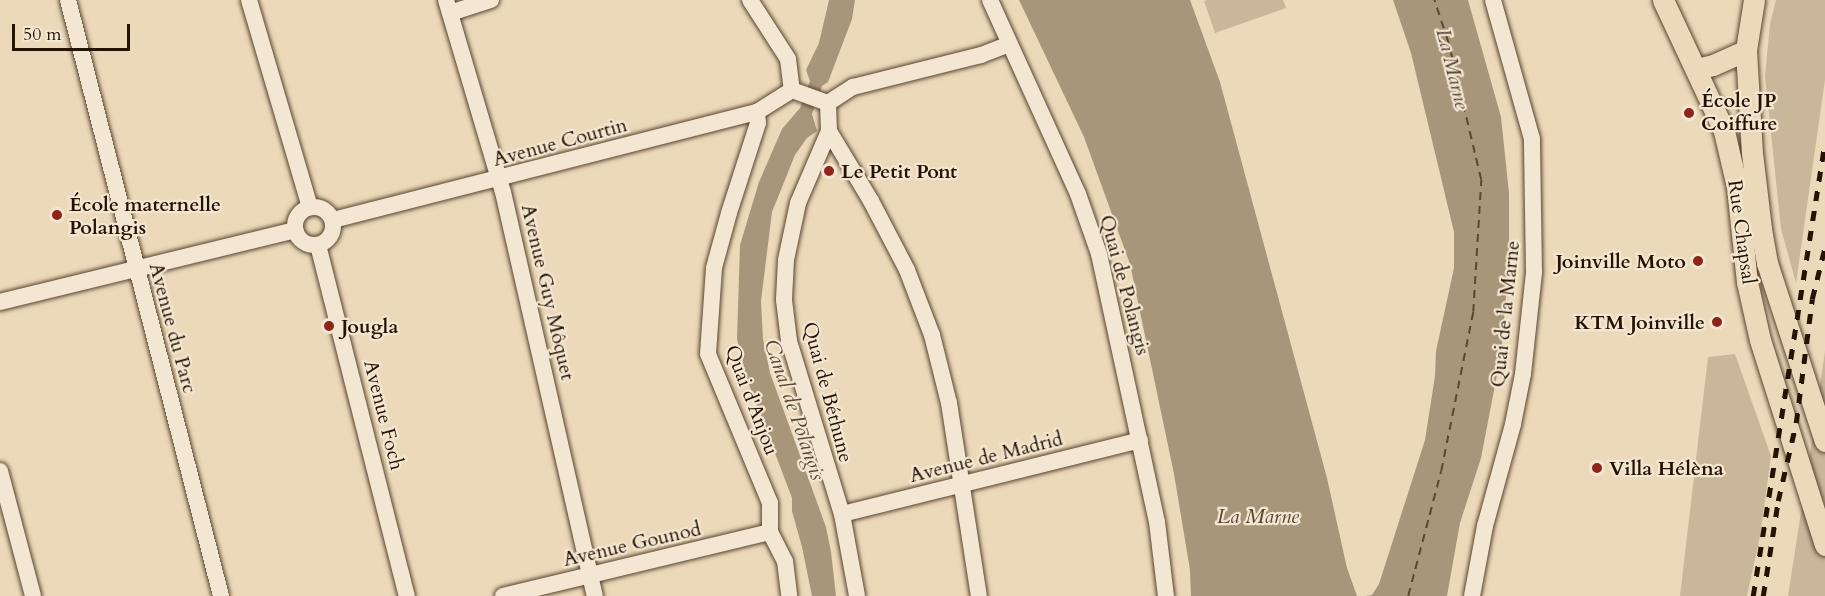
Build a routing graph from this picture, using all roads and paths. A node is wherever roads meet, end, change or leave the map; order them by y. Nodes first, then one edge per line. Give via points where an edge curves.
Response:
1 (68, 0) edge
2 (249, 0) edge
3 (491, 0) edge
4 (750, 0) edge
5 (990, 0) edge
6 (1492, 0) edge
7 (1663, 0) edge
8 (1754, 0) edge
9 (448, 7) edge
10 (1009, 44) junction
11 (1746, 50) junction
12 (1697, 69) junction
13 (792, 90) junction
14 (828, 103) junction
15 (757, 112) junction
16 (829, 131) junction
17 (500, 179) junction
18 (310, 207) junction
19 (333, 220) junction
20 (295, 230) junction
21 (318, 245) junction
22 (137, 270) junction
23 (0, 302) edge
24 (1140, 440) junction
25 (1825, 441) edge
26 (0, 471) edge
27 (962, 485) junction
28 (5, 508) edge
29 (842, 514) junction
30 (770, 532) junction
31 (1825, 545) edge
32 (591, 575) junction
33 (33, 596) edge
34 (221, 596) edge
35 (407, 596) edge
36 (503, 596) edge
37 (595, 596) edge
38 (789, 596) edge
39 (857, 596) edge
40 (979, 596) edge
41 (1166, 596) edge
42 (1472, 596) edge

1 - 22 street, Avenue du Parc
2 - 18 street
3 - 9 street
4 - 13 street via 788,59
5 - 10 street, Quai de Polangis
6 - 42 street, Quai de la Marne via 1532,139 1534,272 1513,424 1485,526
7 - 12 main road, Rue Chapsal
8 - 11 main road
9 - 17 street, Avenue Guy Môquet
10 - 14 street via 853,87
10 - 24 street, Quai de Polangis via 1078,194 1099,254
11 - 12 main road
11 - 25 main road via 1752,153 1767,263
12 - 31 main road, Rue Chapsal via 1727,140 1760,340
13 - 14 street
13 - 15 street, Avenue Courtin
14 - 16 street
15 - 17 street, Avenue Courtin
15 - 30 street, Quai d'Anjou via 758,123 714,268 708,354 770,503
16 - 27 street via 872,201 907,270 932,334 949,403
16 - 29 street, Quai de Béthune via 798,203 786,260 784,300 789,341
17 - 19 street, Avenue Courtin
17 - 32 street, Avenue Guy Môquet
18 - 19 street via 320,207
18 - 20 street via 301,211
19 - 21 street via 329,239
20 - 21 street via 301,240
20 - 22 street
21 - 35 street, Avenue Foch
22 - 23 street
22 - 34 street, Avenue du Parc
24 - 27 street, Avenue de Madrid
24 - 41 street, Quai de Polangis via 1157,522
26 - 28 street
27 - 29 street, Avenue de Madrid
27 - 40 street
28 - 33 street
29 - 39 street, Quai de Béthune
30 - 32 street, Avenue Gounod
30 - 38 street, Quai d'Anjou via 785,561
32 - 36 street, Avenue Gounod
32 - 37 street, Avenue Guy Môquet

